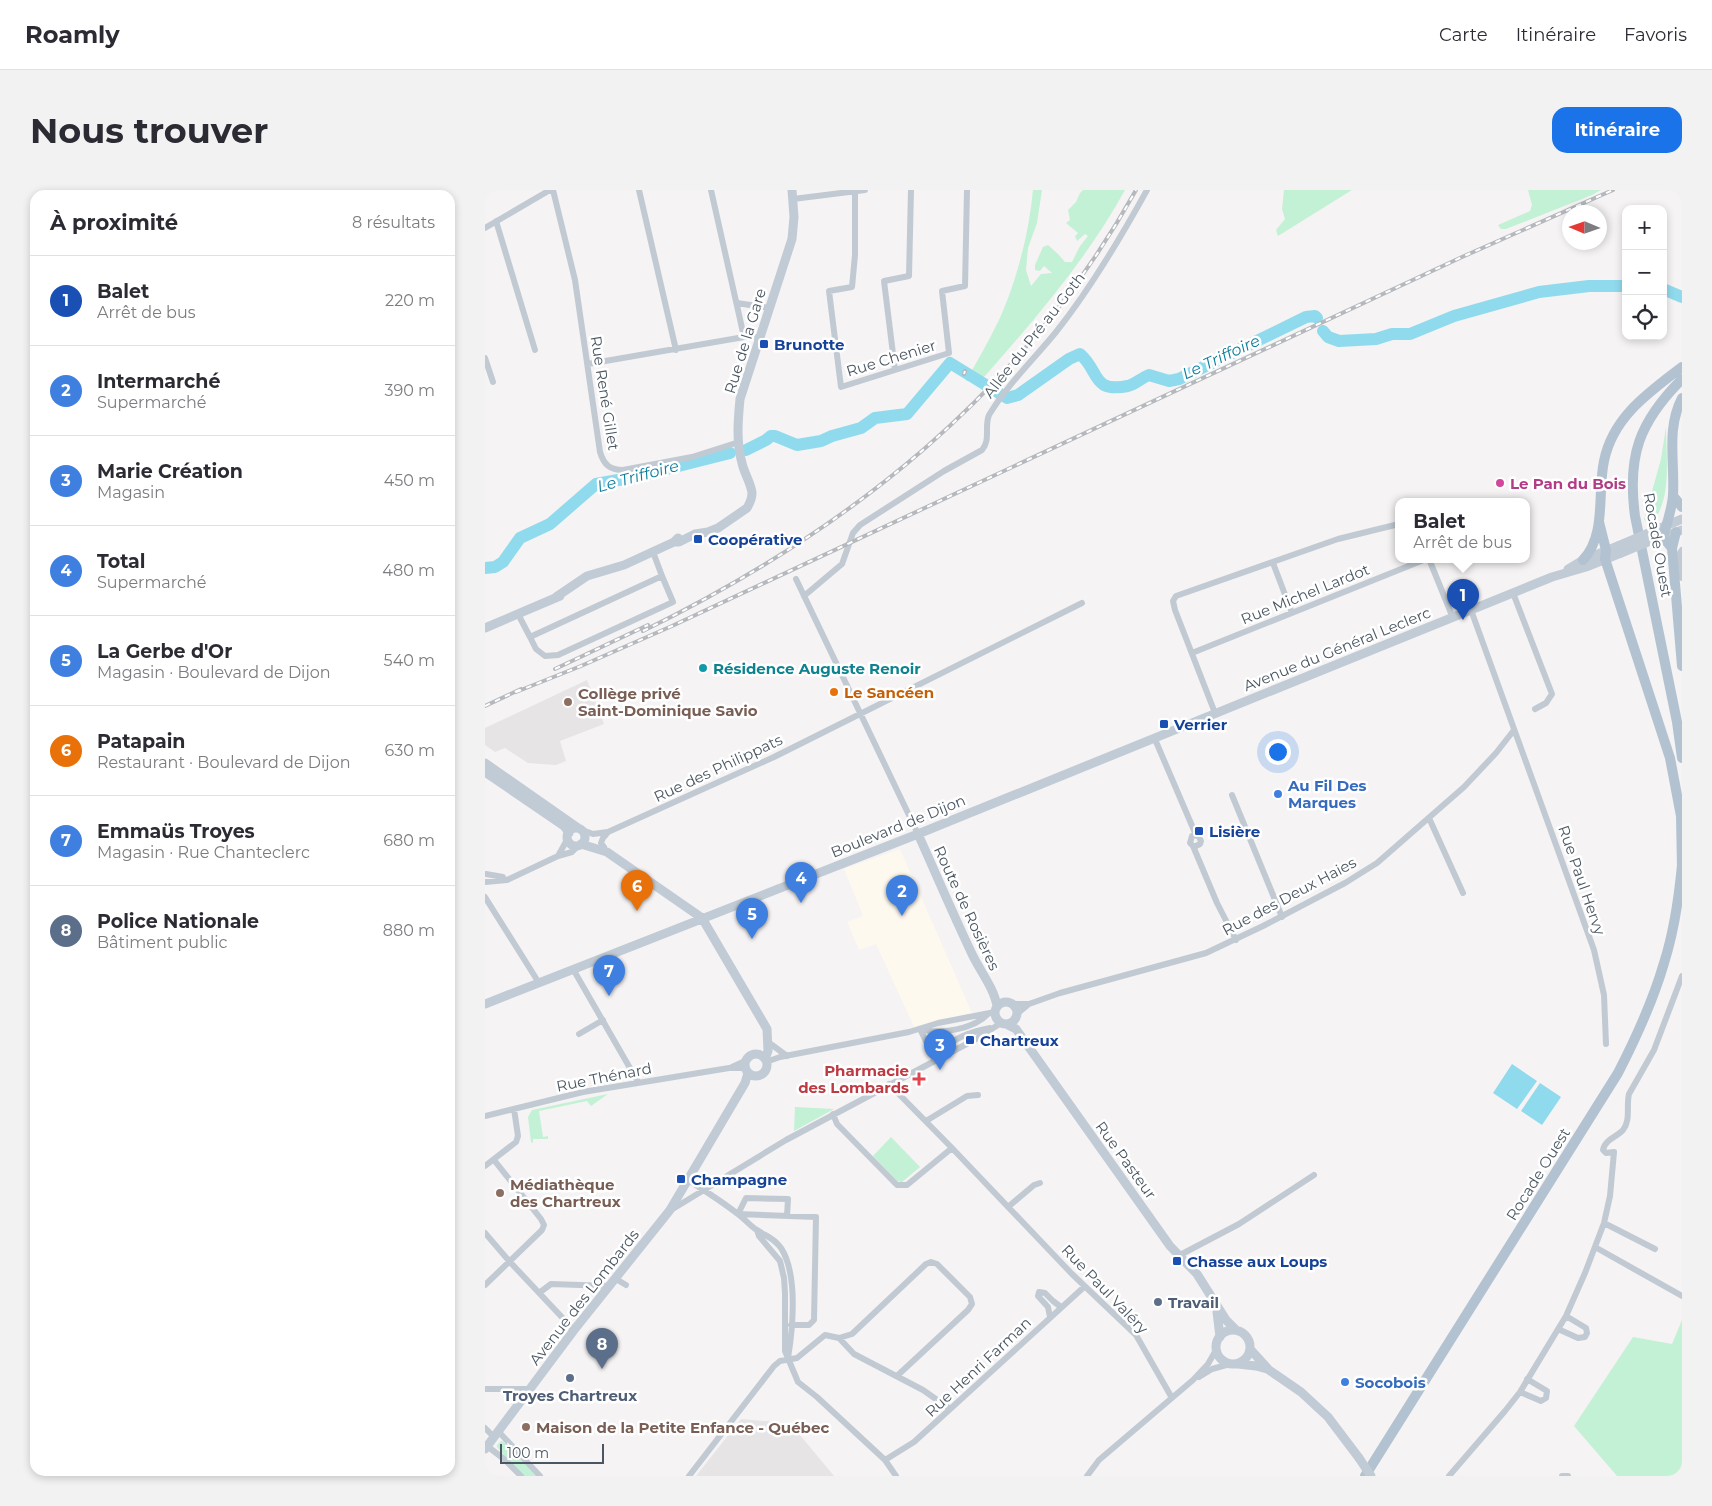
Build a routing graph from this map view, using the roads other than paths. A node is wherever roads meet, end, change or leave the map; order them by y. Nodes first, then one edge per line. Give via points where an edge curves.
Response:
1 (551, 190) edge
2 (639, 190) edge
3 (711, 190) edge
4 (861, 190) edge
5 (911, 190) edge
6 (967, 190) edge
7 (1147, 190) edge
8 (839, 192) edge
9 (793, 195) edge
10 (496, 221) junction
11 (485, 228) edge
12 (737, 303) junction
13 (770, 308) junction
14 (744, 337) junction
15 (760, 337) junction
16 (535, 350) dead end
17 (676, 350) junction
18 (485, 358) edge
19 (588, 364) junction
20 (1682, 367) edge
21 (895, 370) junction
22 (1682, 379) edge
23 (493, 382) dead end
24 (1682, 398) edge
25 (739, 442) junction
26 (1673, 496) junction
27 (1682, 507) edge
28 (1682, 519) edge
29 (1599, 522) junction
30 (1395, 525) edge
31 (1666, 525) junction
32 (1679, 531) edge
33 (1656, 536) junction
34 (1677, 549) edge
35 (653, 552) junction
36 (1606, 555) junction
37 (1583, 560) junction
38 (1273, 563) junction
39 (1418, 563) edge
40 (1430, 563) edge
41 (1559, 575) junction
42 (662, 576) junction
43 (796, 578) dead end
44 (1682, 578) edge
45 (1513, 593) junction
46 (804, 596) junction
47 (1082, 603) dead end
48 (1471, 610) junction
49 (1292, 613) junction
50 (518, 614) junction
51 (1453, 618) junction
52 (485, 628) edge
53 (530, 637) junction
54 (1193, 653) junction
55 (1682, 666) edge
56 (1535, 708) dead end
57 (1215, 712) junction
58 (861, 714) junction
59 (1514, 730) junction
60 (1153, 737) junction
61 (1682, 758) edge
62 (485, 763) edge
63 (485, 772) edge
64 (1232, 795) dead end
65 (1429, 818) junction
66 (608, 832) junction
67 (918, 834) junction
68 (568, 835) junction
69 (581, 837) junction
70 (606, 850) junction
71 (558, 856) junction
72 (1682, 866) edge
73 (485, 874) edge
74 (514, 875) junction
75 (485, 883) edge
76 (1463, 892) dead end
77 (485, 897) edge
78 (1282, 917) junction
79 (702, 918) junction
80 (1236, 940) junction
81 (573, 969) junction
82 (1682, 976) edge
83 (539, 983) junction
84 (994, 993) junction
85 (1009, 1003) junction
86 (485, 1004) edge
87 (1029, 1004) junction
88 (993, 1011) junction
89 (603, 1020) junction
90 (1017, 1021) junction
91 (1001, 1025) junction
92 (920, 1029) junction
93 (579, 1034) dead end
94 (768, 1039) junction
95 (1606, 1044) dead end
96 (787, 1056) junction
97 (763, 1059) junction
98 (935, 1060) junction
99 (732, 1068) junction
100 (749, 1070) junction
101 (638, 1082) junction
102 (745, 1083) junction
103 (889, 1084) junction
104 (978, 1095) dead end
105 (514, 1108) junction
106 (833, 1114) junction
107 (485, 1116) edge
108 (926, 1121) junction
109 (952, 1148) junction
110 (494, 1160) junction
111 (485, 1166) edge
112 (1314, 1175) dead end
113 (688, 1180) junction
114 (1041, 1183) dead end
115 (703, 1190) junction
116 (1008, 1207) junction
117 (670, 1210) junction
118 (738, 1214) junction
119 (787, 1216) junction
120 (1604, 1223) junction
121 (757, 1230) junction
122 (485, 1233) edge
123 (1595, 1247) junction
124 (1655, 1249) dead end
125 (1180, 1255) junction
126 (510, 1262) junction
127 (613, 1282) junction
128 (485, 1285) edge
129 (626, 1285) dead end
130 (1084, 1286) junction
131 (539, 1293) junction
132 (1682, 1296) edge
133 (1215, 1304) junction
134 (1061, 1307) junction
135 (1566, 1316) junction
136 (1050, 1317) junction
137 (791, 1325) junction
138 (1558, 1329) junction
139 (574, 1330) junction
140 (1236, 1330) junction
141 (1220, 1337) junction
142 (839, 1338) junction
143 (1250, 1349) junction
144 (1217, 1350) junction
145 (788, 1359) junction
146 (1234, 1364) junction
147 (1269, 1370) junction
148 (898, 1375) junction
149 (1527, 1379) junction
150 (1193, 1380) junction
151 (485, 1388) edge
152 (529, 1390) junction
153 (1520, 1392) junction
154 (1171, 1398) junction
155 (950, 1410) junction
156 (485, 1428) edge
157 (496, 1434) junction
158 (486, 1447) edge
159 (885, 1460) junction
160 (521, 1476) edge
161 (540, 1476) edge
162 (689, 1476) edge
163 (896, 1476) edge
164 (1087, 1476) edge
165 (1365, 1476) edge
166 (1371, 1476) edge
167 (1451, 1476) edge
168 (1561, 1476) edge
169 (1568, 1476) edge

1 - 10 street
1 - 19 street, Rue René Gillet via 575,280
2 - 17 street
3 - 12 street
4 - 8 street
4 - 21 street, Rue Chenier via 852,287 829,291 841,387
5 - 21 street via 909,276 884,281
6 - 21 street, Rue Chenier via 965,286 942,291 949,353
7 - 46 street, Allée du Pré au Goth via 1085,292 994,406 987,419 986,446 860,525 853,533 842,564
8 - 9 street
9 - 13 street, Rue de la Gare via 793,232
10 - 11 street
10 - 16 street
12 - 13 street
12 - 14 street
13 - 15 street, Rue de la Gare
14 - 15 street
14 - 17 street
15 - 25 street, Rue de la Gare via 740,399
17 - 19 street
18 - 23 street
19 - 25 street, Rue René Gillet via 600,452 603,462 613,469 692,457
20 - 29 main road via 1635,404 1614,434 1604,462
22 - 61 main road, Rocade Ouest via 1648,419 1635,456 1632,496
24 - 26 main road via 1672,433
25 - 35 street, Rue de la Gare via 742,464 752,492 747,508
26 - 27 main road
26 - 31 main road
28 - 31 street
29 - 36 main road, Rocade Ouest
29 - 37 main road via 1592,548
30 - 38 street via 1338,539
31 - 33 main road
32 - 33 street
32 - 34 main road
33 - 34 main road
33 - 36 street, bridge
34 - 44 street
34 - 55 main road
35 - 42 street
35 - 50 street via 624,565 621,570 589,580 566,594
36 - 37 street, Avenue du Général Leclerc
36 - 41 street, Avenue du Général Leclerc via 1584,568
36 - 72 main road, Rocade Ouest via 1670,758 1681,816
37 - 41 street, Avenue du Général Leclerc
38 - 49 street
38 - 54 street via 1176,596 1173,601
39 - 49 street, Rue Michel Lardot
40 - 51 street
41 - 45 street, Avenue du Général Leclerc
42 - 53 street
42 - 53 street via 673,602 558,655 545,656 536,649
43 - 46 street
45 - 48 street, Avenue du Général Leclerc
45 - 56 street via 1552,694 1547,703
46 - 58 street
47 - 58 street, Rue des Philippats
48 - 51 street, Avenue du Général Leclerc
48 - 59 street, Rue Paul Hervy
49 - 54 street, Rue Michel Lardot
50 - 52 street
50 - 53 street
51 - 57 street, Avenue du Général Leclerc
54 - 57 street
57 - 60 street, Avenue du Général Leclerc
58 - 66 street, Rue des Philippats
58 - 67 street
59 - 65 street, Rue des Deux Haies via 1496,754
59 - 95 street, Rue Paul Hervy via 1594,950 1604,995
60 - 67 street, Boulevard de Dijon
60 - 80 street via 1196,835 1190,839
62 - 69 street
63 - 68 street via 564,826
64 - 78 street
65 - 76 street
65 - 78 street, Rue des Deux Haies via 1377,863
66 - 69 street, Rue des Philippats
66 - 70 street via 601,843
67 - 79 street, Boulevard de Dijon
67 - 84 street, Route de Rosières via 950,909
68 - 69 street via 572,829
68 - 69 street via 572,844
68 - 71 street
69 - 70 street
69 - 71 street via 572,852
70 - 79 street
71 - 74 street
72 - 165 main road, Rocade Ouest via 1665,963 1649,1007 1618,1073
73 - 74 street via 497,877
73 - 75 street
74 - 75 street via 502,881
77 - 83 street
78 - 80 street, Rue des Deux Haies
79 - 81 street, Boulevard de Dijon
79 - 94 street via 767,1029
80 - 87 street, Rue des Deux Haies via 1206,954
81 - 83 street, Boulevard de Dijon
81 - 89 street
82 - 120 street via 1654,1050 1629,1094 1625,1126 1604,1146 1606,1153 1614,1152
83 - 86 street, Boulevard de Dijon
84 - 85 street, Route de Rosières
84 - 88 street, Route de Rosières
85 - 87 street, Rue des Deux Haies
85 - 88 street
85 - 90 street via 1017,1008
87 - 90 street, Rue des Deux Haies
88 - 91 street
88 - 92 street
89 - 93 street
89 - 101 street
90 - 91 street
90 - 125 street, Rue Pasteur via 1170,1246
91 - 98 street, Avenue des Lombards via 971,1032 939,1050
92 - 96 street
92 - 98 street
94 - 96 street
94 - 97 street
96 - 97 street
97 - 100 street via 764,1071
97 - 100 street via 753,1054 748,1057
98 - 103 street, Avenue des Lombards
99 - 100 street, Rue Thénard
99 - 101 street, Rue Thénard
99 - 102 street via 739,1071
100 - 102 street, Avenue des Lombards
101 - 105 street, Rue Thénard
102 - 113 street, Avenue des Lombards
103 - 106 street, Avenue des Lombards
103 - 108 street, Rue Paul Valéry
104 - 108 street via 967,1096
105 - 107 street, Rue Thénard
105 - 110 street via 516,1142
106 - 109 street via 837,1124 897,1185 907,1185
106 - 115 street, Avenue des Lombards
108 - 109 street, Rue Paul Valéry
109 - 116 street, Rue Paul Valéry
110 - 111 street
110 - 126 street via 544,1225
112 - 125 street via 1239,1224
113 - 115 street
113 - 117 street, Avenue des Lombards
114 - 116 street
115 - 117 street, Avenue des Lombards
115 - 118 street
116 - 130 street, Rue Paul Valéry
117 - 127 street, Avenue des Lombards
118 - 119 street
118 - 119 street via 746,1198 788,1199
118 - 121 street
119 - 137 street via 816,1217 814,1320 809,1325
120 - 123 street
120 - 124 street
121 - 137 street via 771,1237 788,1262 792,1276
121 - 145 street via 780,1260 785,1285 785,1351
122 - 126 street
123 - 132 street
123 - 135 street
125 - 133 street, Rue Pasteur via 1197,1274
126 - 128 street
126 - 131 street
127 - 129 street
127 - 131 street via 551,1284
127 - 139 street, Avenue des Lombards
130 - 134 street, Rue Henri Farman
130 - 154 street, Rue Paul Valéry via 1136,1335
131 - 139 street
133 - 140 street, Rue Pasteur
133 - 141 street, Rue Pasteur
134 - 136 street, Rue Henri Farman
134 - 136 street via 1045,1293 1039,1292 1038,1296 1048,1307
135 - 138 street
135 - 138 street via 1586,1328 1585,1337 1578,1338
136 - 155 street, Rue Henri Farman
137 - 145 street
138 - 149 street
139 - 152 street, Avenue des Lombards
140 - 141 street
140 - 143 street via 1248,1339
141 - 144 street
142 - 145 street via 825,1335 797,1358
142 - 148 street via 854,1354
142 - 148 street via 852,1334 926,1264 937,1264 970,1297 972,1304
143 - 146 street via 1247,1358
143 - 147 street
144 - 146 street via 1221,1360
144 - 150 street
145 - 159 street via 798,1382
145 - 162 street via 774,1366
146 - 147 street
146 - 150 street via 1212,1369
147 - 166 street, bridge via 1301,1392 1328,1417
148 - 155 street
149 - 153 street
149 - 153 street via 1547,1391 1546,1398 1541,1401
150 - 154 street
151 - 152 street
152 - 157 street, Avenue des Lombards
153 - 167 street
154 - 164 street via 1099,1460
155 - 159 street, Rue Henri Farman via 914,1442
156 - 157 street
157 - 158 street, Avenue des Lombards
157 - 161 street
158 - 160 street via 505,1459
159 - 163 street
168 - 169 street

